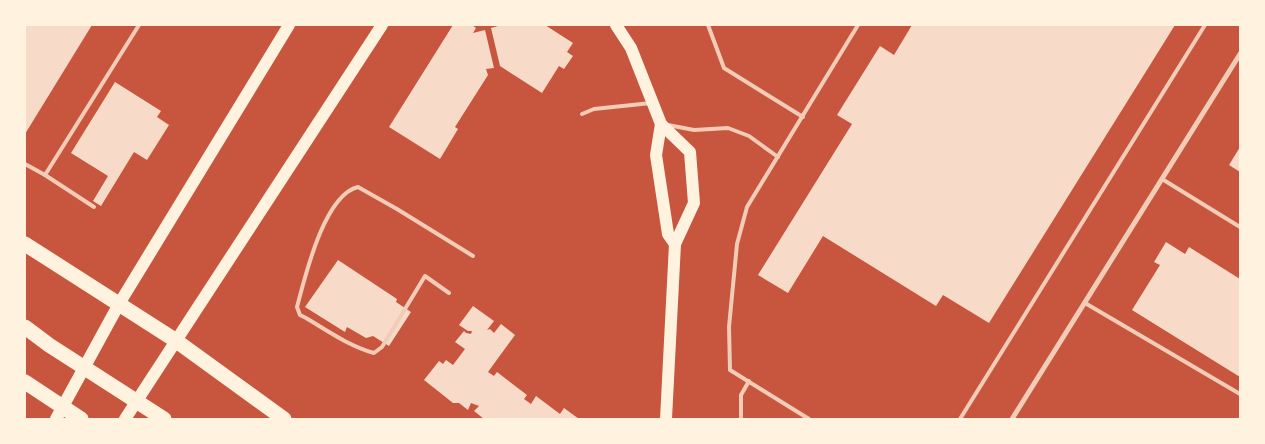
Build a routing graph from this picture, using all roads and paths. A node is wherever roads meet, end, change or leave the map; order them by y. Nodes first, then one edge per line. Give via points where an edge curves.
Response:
1 (138, 25) edge
2 (289, 25) edge
3 (382, 25) edge
4 (616, 25) edge
5 (708, 25) edge
6 (858, 25) edge
7 (1205, 25) edge
8 (1240, 54) edge
9 (653, 103) junction
10 (582, 114) dead end
11 (803, 117) junction
12 (661, 124) junction
13 (778, 157) junction
14 (25, 164) edge
15 (45, 176) junction
16 (1162, 179) junction
17 (94, 207) dead end
18 (1240, 227) edge
19 (25, 244) edge
20 (675, 244) junction
21 (473, 256) dead end
22 (449, 294) dead end
23 (1084, 303) junction
24 (119, 304) junction
25 (25, 327) edge
26 (175, 340) junction
27 (26, 382) edge
28 (749, 382) junction
29 (1240, 394) edge
30 (799, 413) junction
31 (56, 419) edge
32 (81, 419) edge
33 (124, 419) edge
34 (164, 419) edge
35 (284, 419) edge
36 (666, 419) edge
37 (741, 419) edge
38 (795, 419) edge
39 (809, 419) edge
40 (960, 419) edge
41 (1012, 419) edge

1 - 15 lane
2 - 24 main road
3 - 26 main road
4 - 9 main road via 631,48
5 - 11 lane via 724,68
6 - 11 lane
7 - 40 lane
8 - 16 street
9 - 10 lane via 594,109
9 - 12 main road
11 - 13 lane
12 - 13 lane via 694,130 728,128 749,136
12 - 20 main road via 656,155 668,234
12 - 20 main road via 690,152 694,203
13 - 28 lane via 748,207 738,244 729,327 730,370
14 - 15 lane
15 - 17 lane
16 - 18 lane
16 - 23 street
19 - 24 highway
20 - 36 main road
21 - 22 lane via 358,187 351,189 328,217 314,249 298,307 300,315 341,340 374,353 382,347 425,276
23 - 29 lane
23 - 41 street
24 - 26 highway
24 - 31 main road
25 - 34 highway
26 - 33 main road
26 - 35 highway
27 - 32 highway
28 - 30 lane
28 - 37 lane via 741,395
30 - 38 lane
30 - 39 lane

